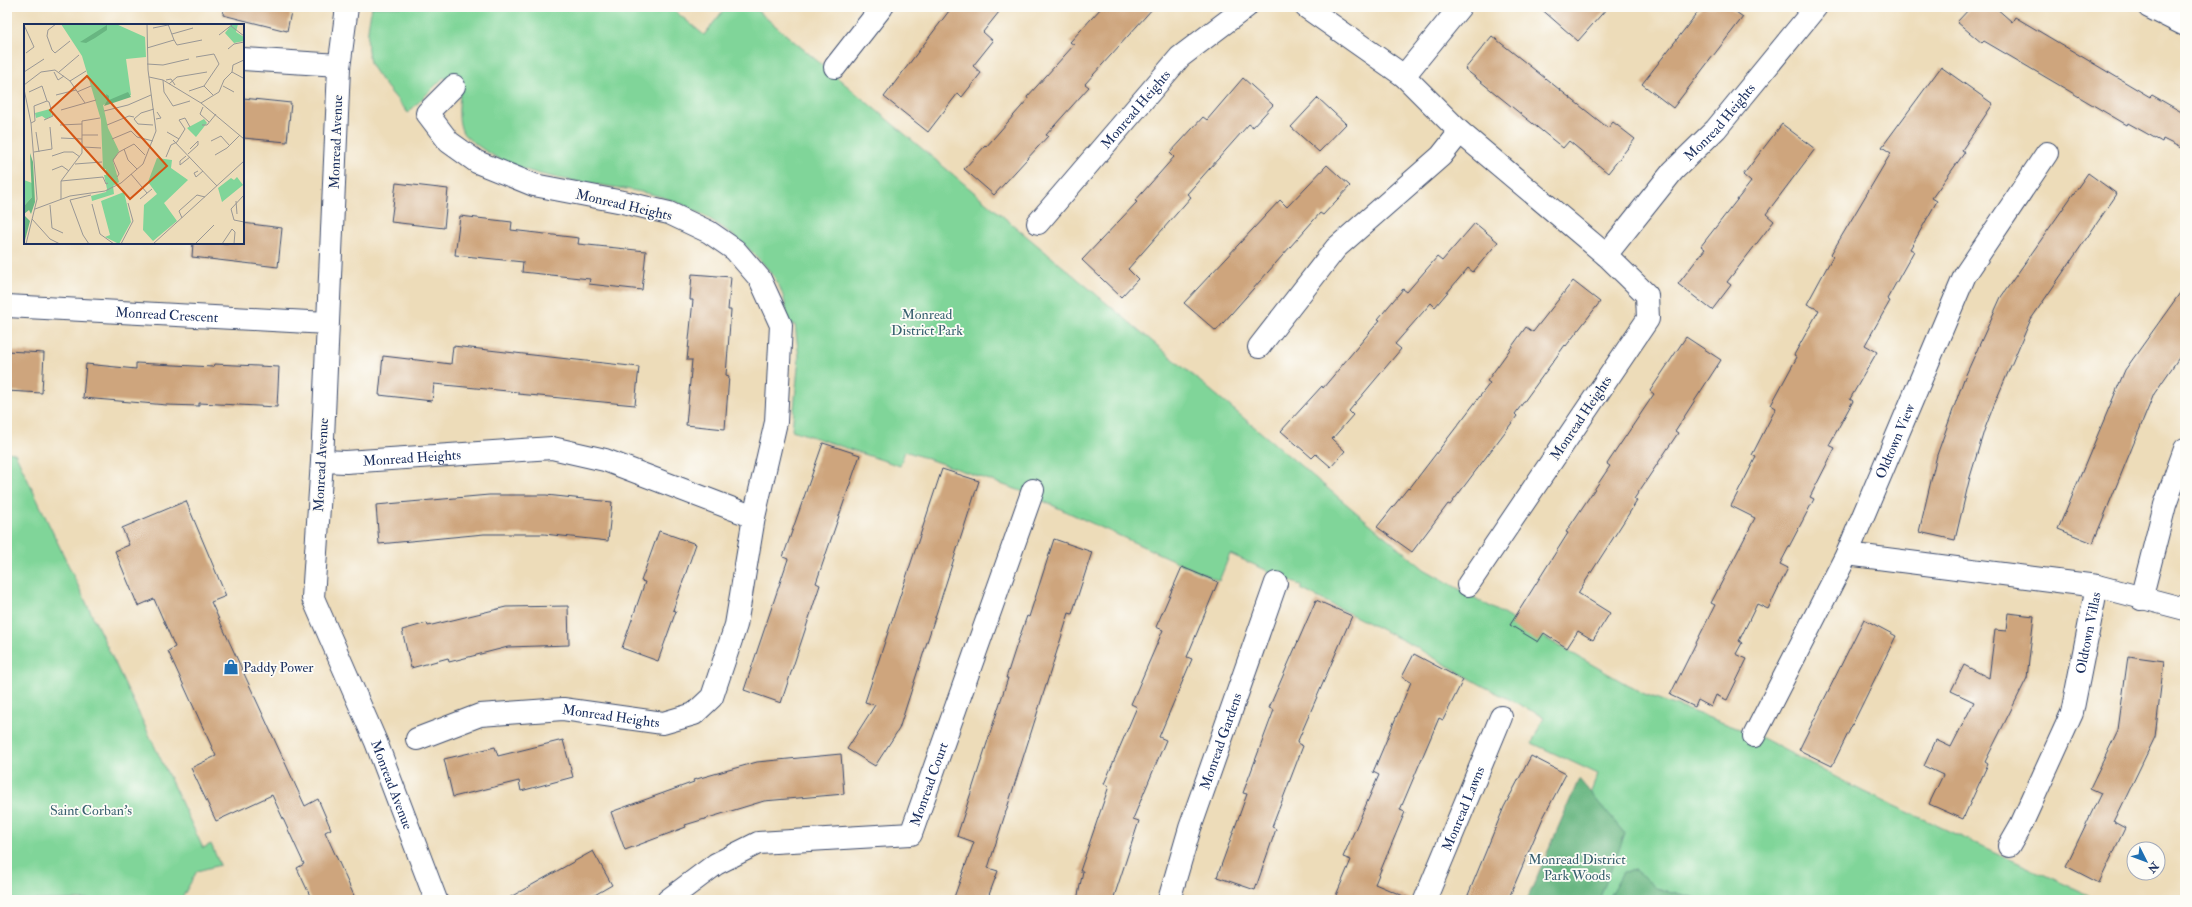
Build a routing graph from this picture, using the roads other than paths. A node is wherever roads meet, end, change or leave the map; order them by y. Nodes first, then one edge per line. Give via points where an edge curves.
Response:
1 (347, 7) edge
2 (882, 7) edge
3 (1246, 7) edge
4 (1306, 7) edge
5 (1460, 7) edge
6 (1816, 7) edge
7 (2149, 7) edge
8 (2185, 25) edge
9 (244, 59) edge
10 (339, 65) junction
11 (835, 67) dead end
12 (1404, 76) junction
13 (454, 86) dead end
14 (1460, 132) junction
15 (2047, 152) dead end
16 (1038, 223) dead end
17 (1606, 255) junction
18 (7, 306) edge
19 (327, 323) junction
20 (1260, 347) dead end
21 (2185, 449) edge
22 (322, 461) junction
23 (1033, 490) dead end
24 (754, 517) junction
25 (1847, 554) junction
26 (1276, 584) dead end
27 (1468, 585) dead end
28 (2097, 586) junction
29 (2140, 598) junction
30 (2185, 609) edge
31 (1501, 717) dead end
32 (1754, 736) dead end
33 (417, 739) dead end
34 (2009, 846) dead end
35 (436, 900) edge
36 (668, 900) edge
37 (1169, 900) edge
38 (1425, 900) edge

1 - 10 street, Monread Avenue
2 - 11 street
3 - 16 street, Monread Heights via 1180,58
4 - 12 street, Monread Heights
5 - 12 street
6 - 17 street, Monread Heights via 1716,129 1673,171
7 - 8 street
9 - 10 street
10 - 19 street, Monread Avenue
12 - 14 street, Monread Heights
13 - 24 street, Monread Heights via 427,113 449,142 477,162 534,185 669,213 709,232 735,250 760,279 781,325 776,422
14 - 17 street, Monread Heights
14 - 20 street via 1441,156 1336,248
15 - 25 street, Oldtown View via 1965,275
17 - 27 street, Monread Heights via 1647,295 1648,319
18 - 19 street, Monread Crescent
19 - 22 street, Monread Avenue
21 - 29 street via 2165,505
22 - 24 street, Monread Heights via 346,462 552,448 605,460
22 - 35 street, Monread Avenue via 313,598 376,742
23 - 36 street, Monread Court via 911,834 758,843 716,864
24 - 33 street, Monread Heights via 736,625 712,697 694,714 663,723 563,709 480,715
25 - 28 street, Oldtown Villas
25 - 32 street, Oldtown View
26 - 37 street, Monread Gardens via 1190,828
28 - 29 street
28 - 34 street, Oldtown Villas via 2072,713
29 - 30 street
31 - 38 street, Monread Lawns

